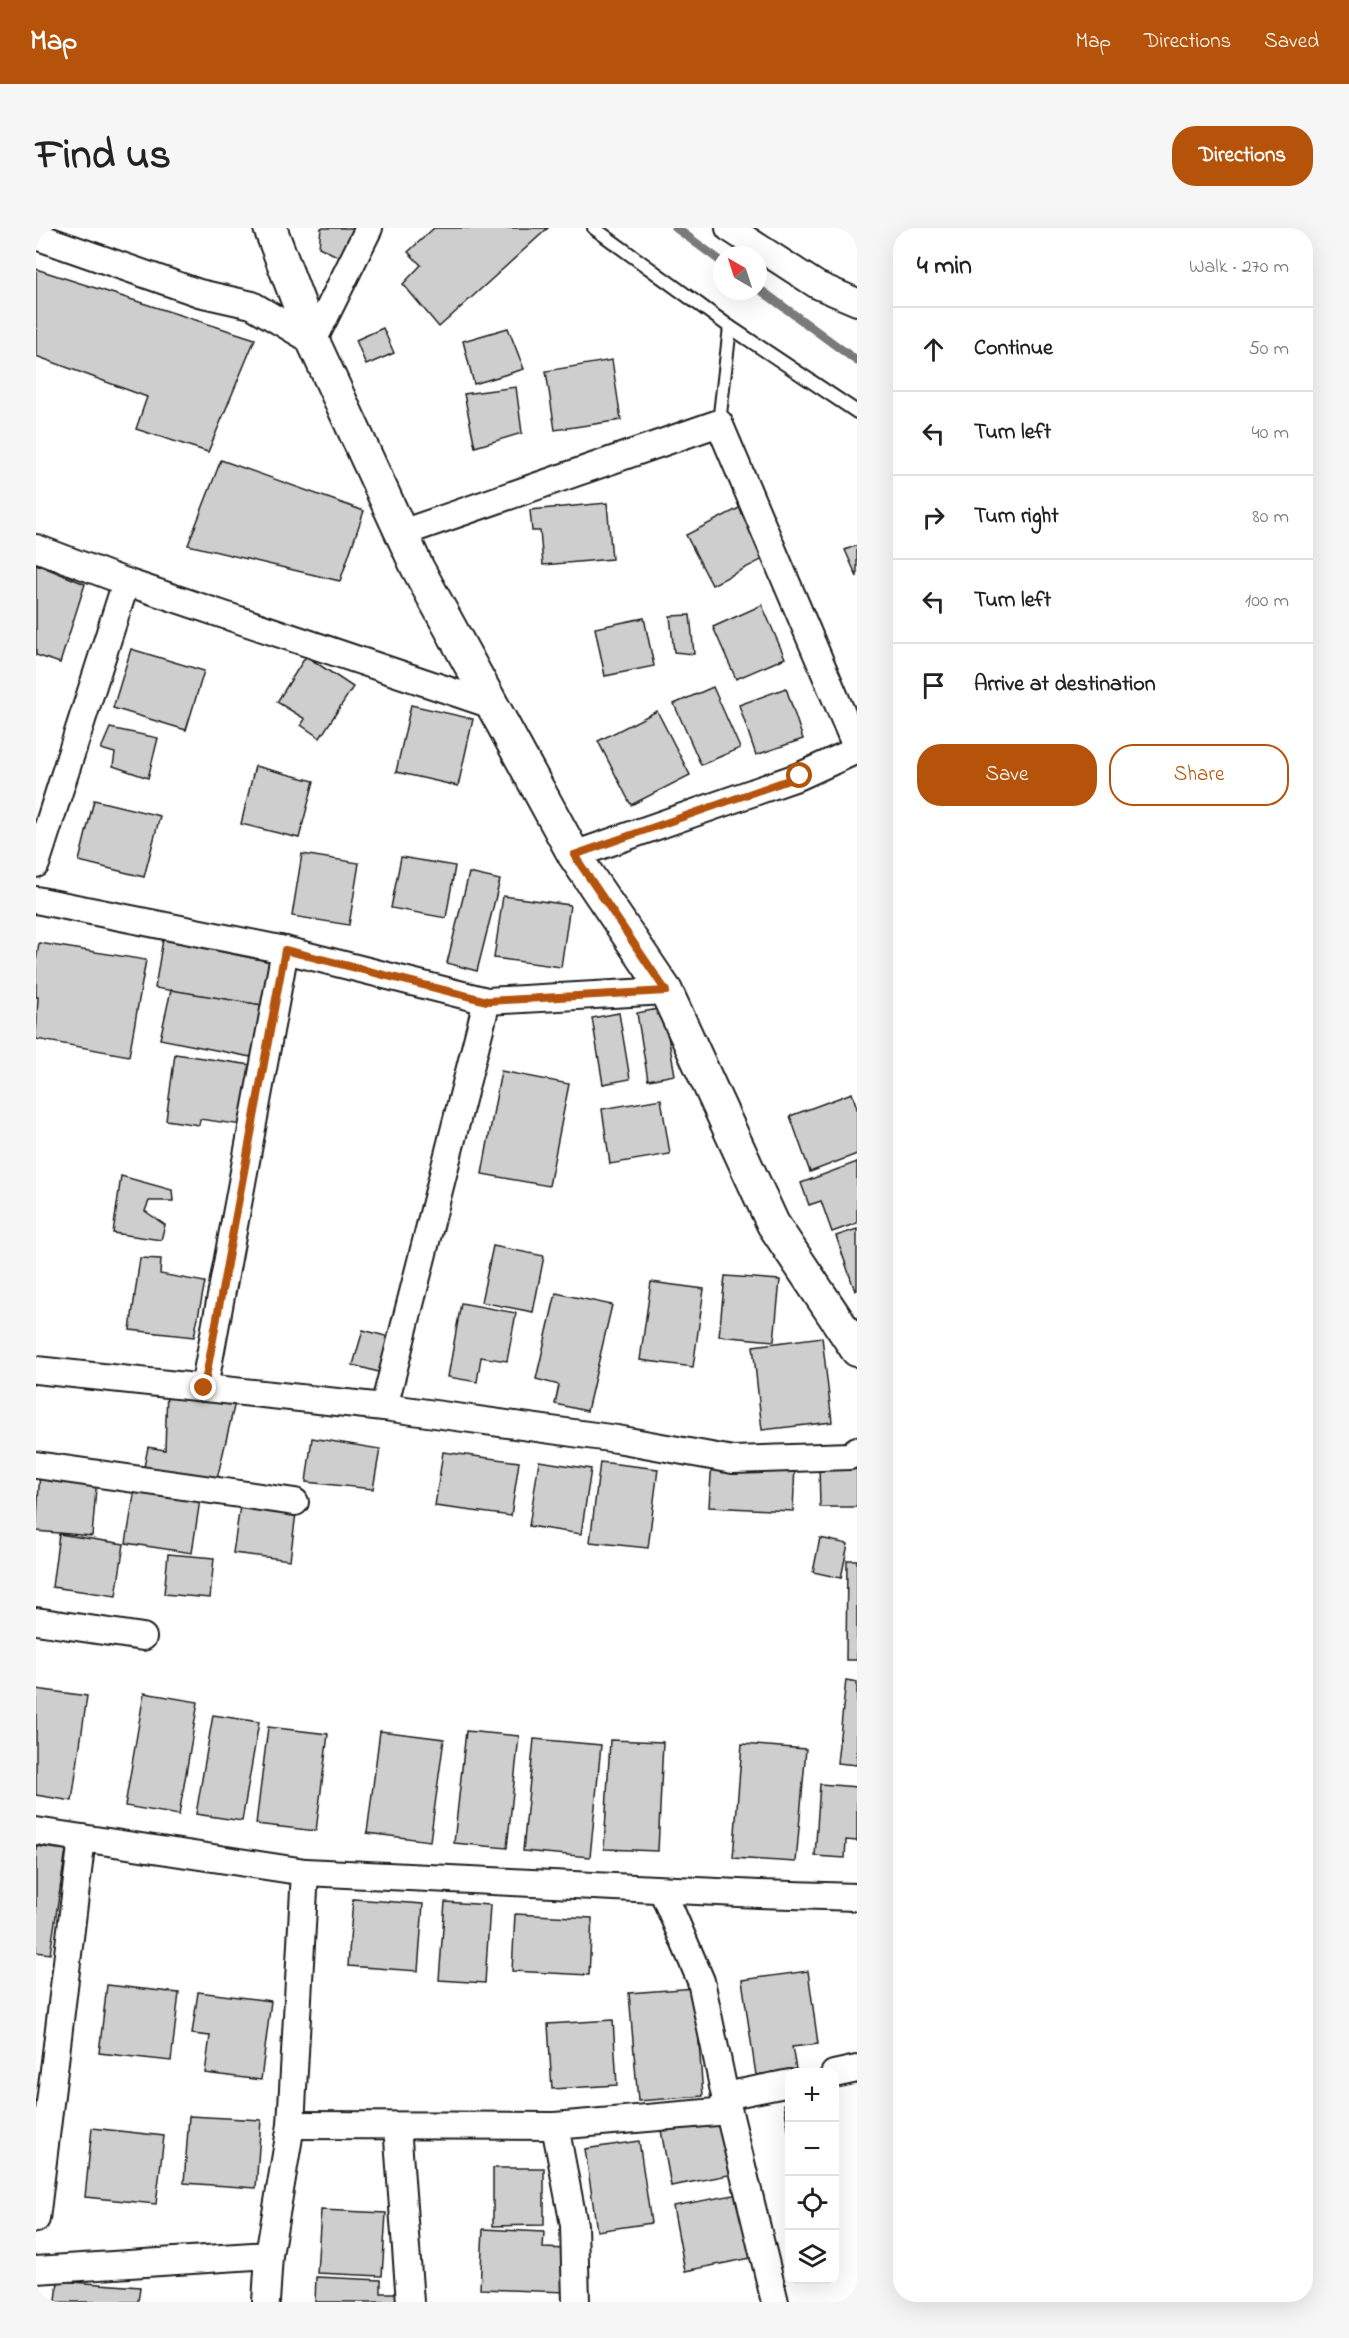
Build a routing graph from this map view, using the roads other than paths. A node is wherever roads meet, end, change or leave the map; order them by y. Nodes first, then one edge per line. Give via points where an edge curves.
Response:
1 (270, 228) edge
2 (369, 228) edge
3 (594, 228) edge
4 (729, 228) edge
5 (36, 236) edge
6 (857, 302) edge
7 (730, 327) junction
8 (313, 341) junction
9 (857, 412) edge
10 (719, 423) junction
11 (402, 534) junction
12 (36, 548) edge
13 (126, 582) junction
14 (492, 705) junction
15 (857, 750) edge
16 (574, 855) junction
17 (36, 864) edge
18 (36, 900) edge
19 (285, 950) junction
20 (666, 991) junction
21 (487, 1001) junction
22 (857, 1350) edge
23 (36, 1370) edge
24 (204, 1388) junction
25 (384, 1407) junction
26 (857, 1450) edge
27 (36, 1465) edge
28 (296, 1502) dead end
29 (36, 1621) edge
30 (143, 1637) dead end
31 (36, 1832) edge
32 (82, 1838) junction
33 (305, 1872) junction
34 (662, 1890) junction
35 (857, 1897) edge
36 (857, 2069) edge
37 (839, 2073) edge
38 (785, 2084) edge
39 (727, 2104) junction
40 (291, 2125) junction
41 (397, 2126) junction
42 (555, 2126) junction
43 (36, 2219) edge
44 (269, 2255) junction
45 (36, 2270) edge
46 (266, 2302) edge
47 (410, 2302) edge
48 (576, 2302) edge
49 (775, 2302) edge

1 - 8 street
2 - 8 street
3 - 7 lane
4 - 6 street via 817,285
5 - 8 street via 199,293 252,305
7 - 9 lane
7 - 10 lane
8 - 11 street
10 - 11 street
10 - 15 street
11 - 14 street
12 - 13 street
13 - 14 street
13 - 17 street
14 - 16 street
15 - 16 street via 800,776
16 - 20 street
18 - 19 street
19 - 21 street
19 - 24 street
20 - 21 street
20 - 22 street via 773,1224
21 - 25 street
23 - 24 street
24 - 25 street
25 - 26 street via 617,1438 733,1460 850,1455
27 - 28 street
29 - 30 street
31 - 32 street
32 - 33 street
32 - 43 street
33 - 34 street
33 - 40 street
34 - 35 street
34 - 39 street via 700,1981
36 - 37 street
38 - 39 street
39 - 42 street
39 - 49 street
40 - 41 street
40 - 44 street
41 - 42 street
41 - 47 street
42 - 48 street via 574,2225
44 - 45 street
44 - 46 street

